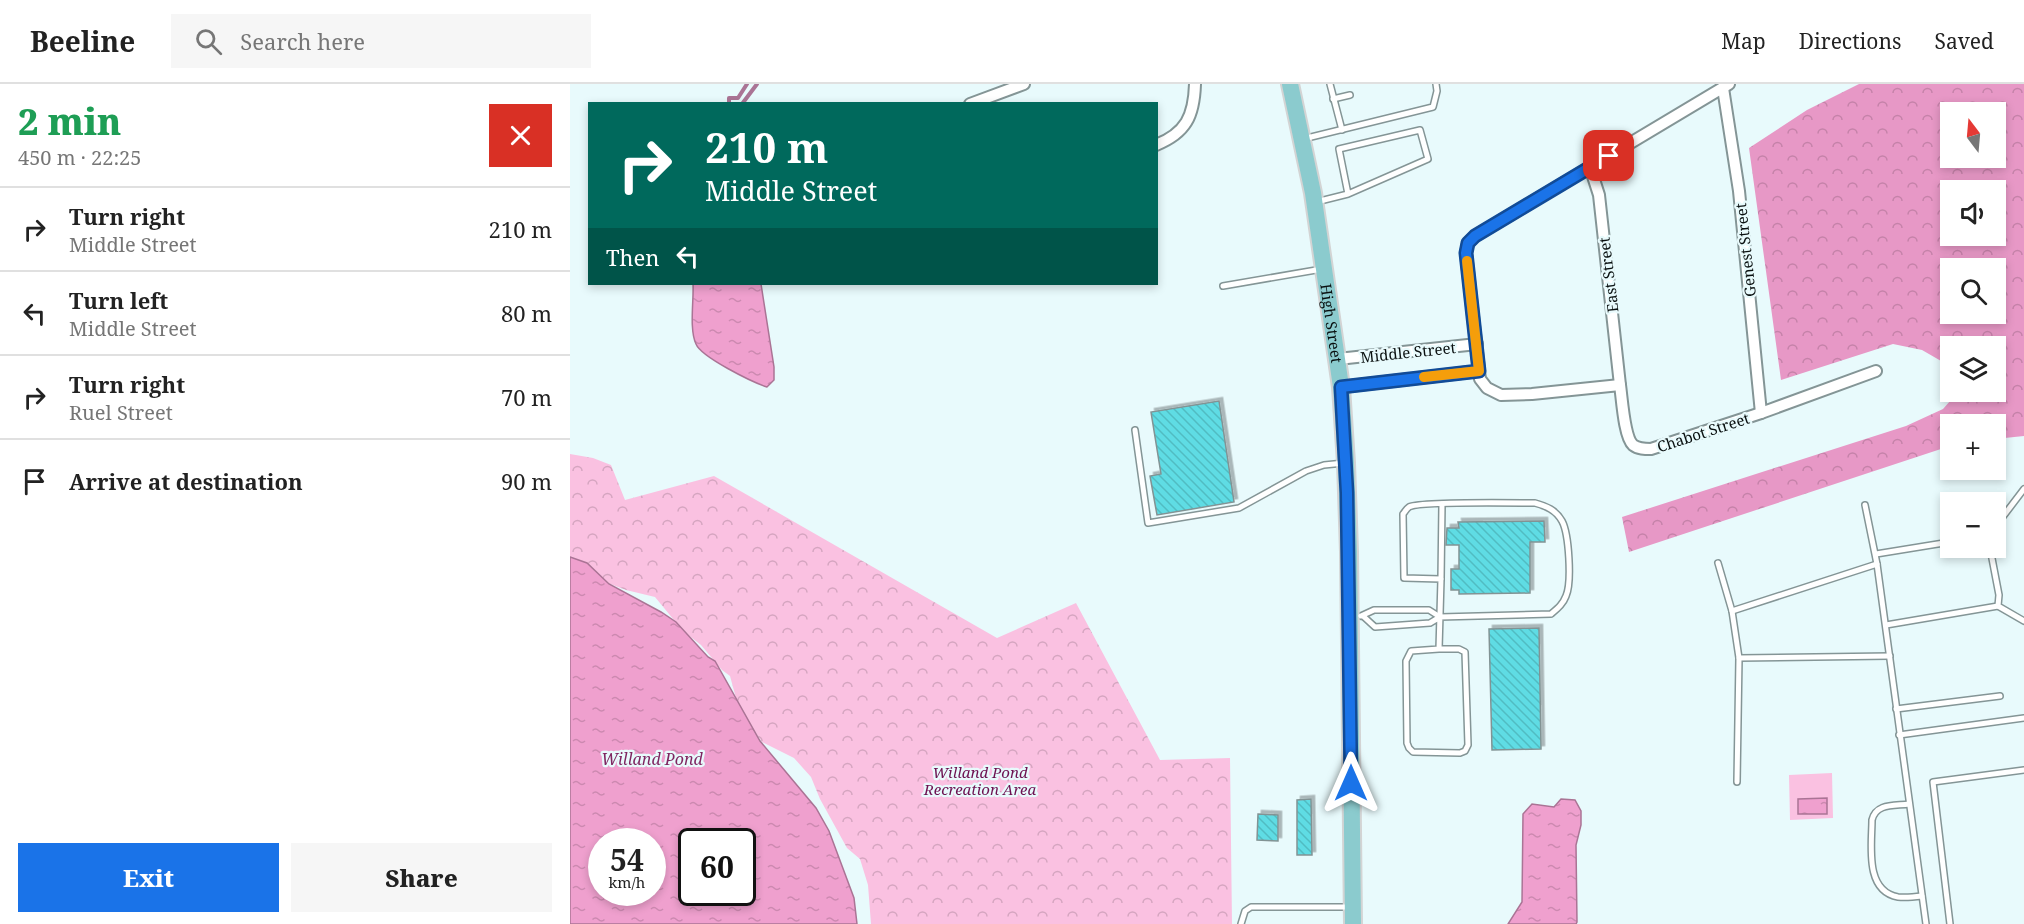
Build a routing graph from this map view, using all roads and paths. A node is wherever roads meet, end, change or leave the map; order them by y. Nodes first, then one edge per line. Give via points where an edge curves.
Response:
1 (1024, 84) edge
2 (1194, 84) edge
3 (1290, 84) edge
4 (1330, 84) edge
5 (1436, 84) edge
6 (1726, 86) edge
7 (1350, 94) dead end
8 (1333, 99) junction
9 (975, 102) edge
10 (1342, 130) junction
11 (1301, 139) junction
12 (1158, 144) edge
13 (1590, 167) junction
14 (1348, 194) junction
15 (1314, 202) junction
16 (1324, 269) junction
17 (1223, 286) dead end
18 (1477, 344) junction
19 (1338, 359) junction
20 (1876, 370) dead end
21 (1479, 371) junction
22 (1620, 385) junction
23 (1341, 387) junction
24 (1761, 413) junction
25 (1135, 430) dead end
26 (1346, 463) junction
27 (2024, 489) edge
28 (1442, 504) junction
29 (1865, 505) dead end
30 (2006, 513) edge
31 (1940, 544) edge
32 (1876, 554) junction
33 (1992, 558) edge
34 (1718, 563) dead end
35 (1877, 564) junction
36 (1441, 579) junction
37 (1998, 606) junction
38 (1732, 611) junction
39 (1356, 616) junction
40 (1440, 617) junction
41 (2024, 621) edge
42 (1886, 625) junction
43 (1439, 649) junction
44 (1890, 656) junction
45 (1739, 658) junction
46 (2000, 696) dead end
47 (1896, 709) junction
48 (2024, 718) edge
49 (1899, 735) junction
50 (2024, 770) edge
51 (1737, 782) dead end
52 (1909, 804) junction
53 (1922, 896) junction
54 (1353, 907) junction
55 (1241, 924) edge
56 (1353, 924) edge
57 (1926, 924) edge
58 (1950, 924) edge

1 - 9 street
2 - 12 street via 1188,122 1180,132
3 - 11 main road, High Street
4 - 8 lane
5 - 10 lane via 1433,107
6 - 13 street
6 - 24 street, Genest Street
7 - 8 lane
8 - 10 lane
10 - 11 lane
11 - 15 main road, High Street
13 - 18 street, Middle Street via 1468,243
13 - 22 street, East Street via 1599,195
14 - 14 lane via 1428,159 1419,130 1339,149
14 - 15 lane
15 - 16 main road, High Street
16 - 17 lane
16 - 19 main road, High Street
18 - 19 street, Middle Street
18 - 21 street, Middle Street
19 - 23 main road, High Street
20 - 24 street, Chabot Street
21 - 22 street via 1487,388 1501,395
21 - 23 street, Middle Street
22 - 24 street, Chabot Street via 1628,437 1642,449
23 - 26 main road, High Street
25 - 26 lane via 1148,523 1239,508 1306,471
26 - 39 main road, High Street
27 - 30 lane
28 - 36 lane
28 - 36 lane via 1416,505 1403,514 1404,578
28 - 40 lane via 1547,506 1562,521 1566,534 1570,584 1560,607 1551,614
29 - 32 lane
31 - 32 lane
32 - 35 lane
33 - 37 lane
34 - 38 lane
35 - 38 lane
35 - 42 lane
36 - 40 lane
37 - 41 lane
37 - 42 lane
38 - 45 lane
39 - 40 lane via 1374,610 1429,610
39 - 40 lane via 1375,627 1430,623
39 - 54 main road, High Street
40 - 43 lane
42 - 44 lane
43 - 43 lane via 1465,652 1468,746 1460,753 1413,752 1407,742 1406,661 1411,651
44 - 45 lane
44 - 47 lane
45 - 51 lane
46 - 47 lane
47 - 49 lane
48 - 49 lane
49 - 52 lane
50 - 58 lane via 1933,782
52 - 53 lane
52 - 53 lane via 1881,807 1874,813 1873,869 1888,894 1901,898
53 - 57 lane
54 - 55 lane via 1251,908
54 - 56 main road, High Street

